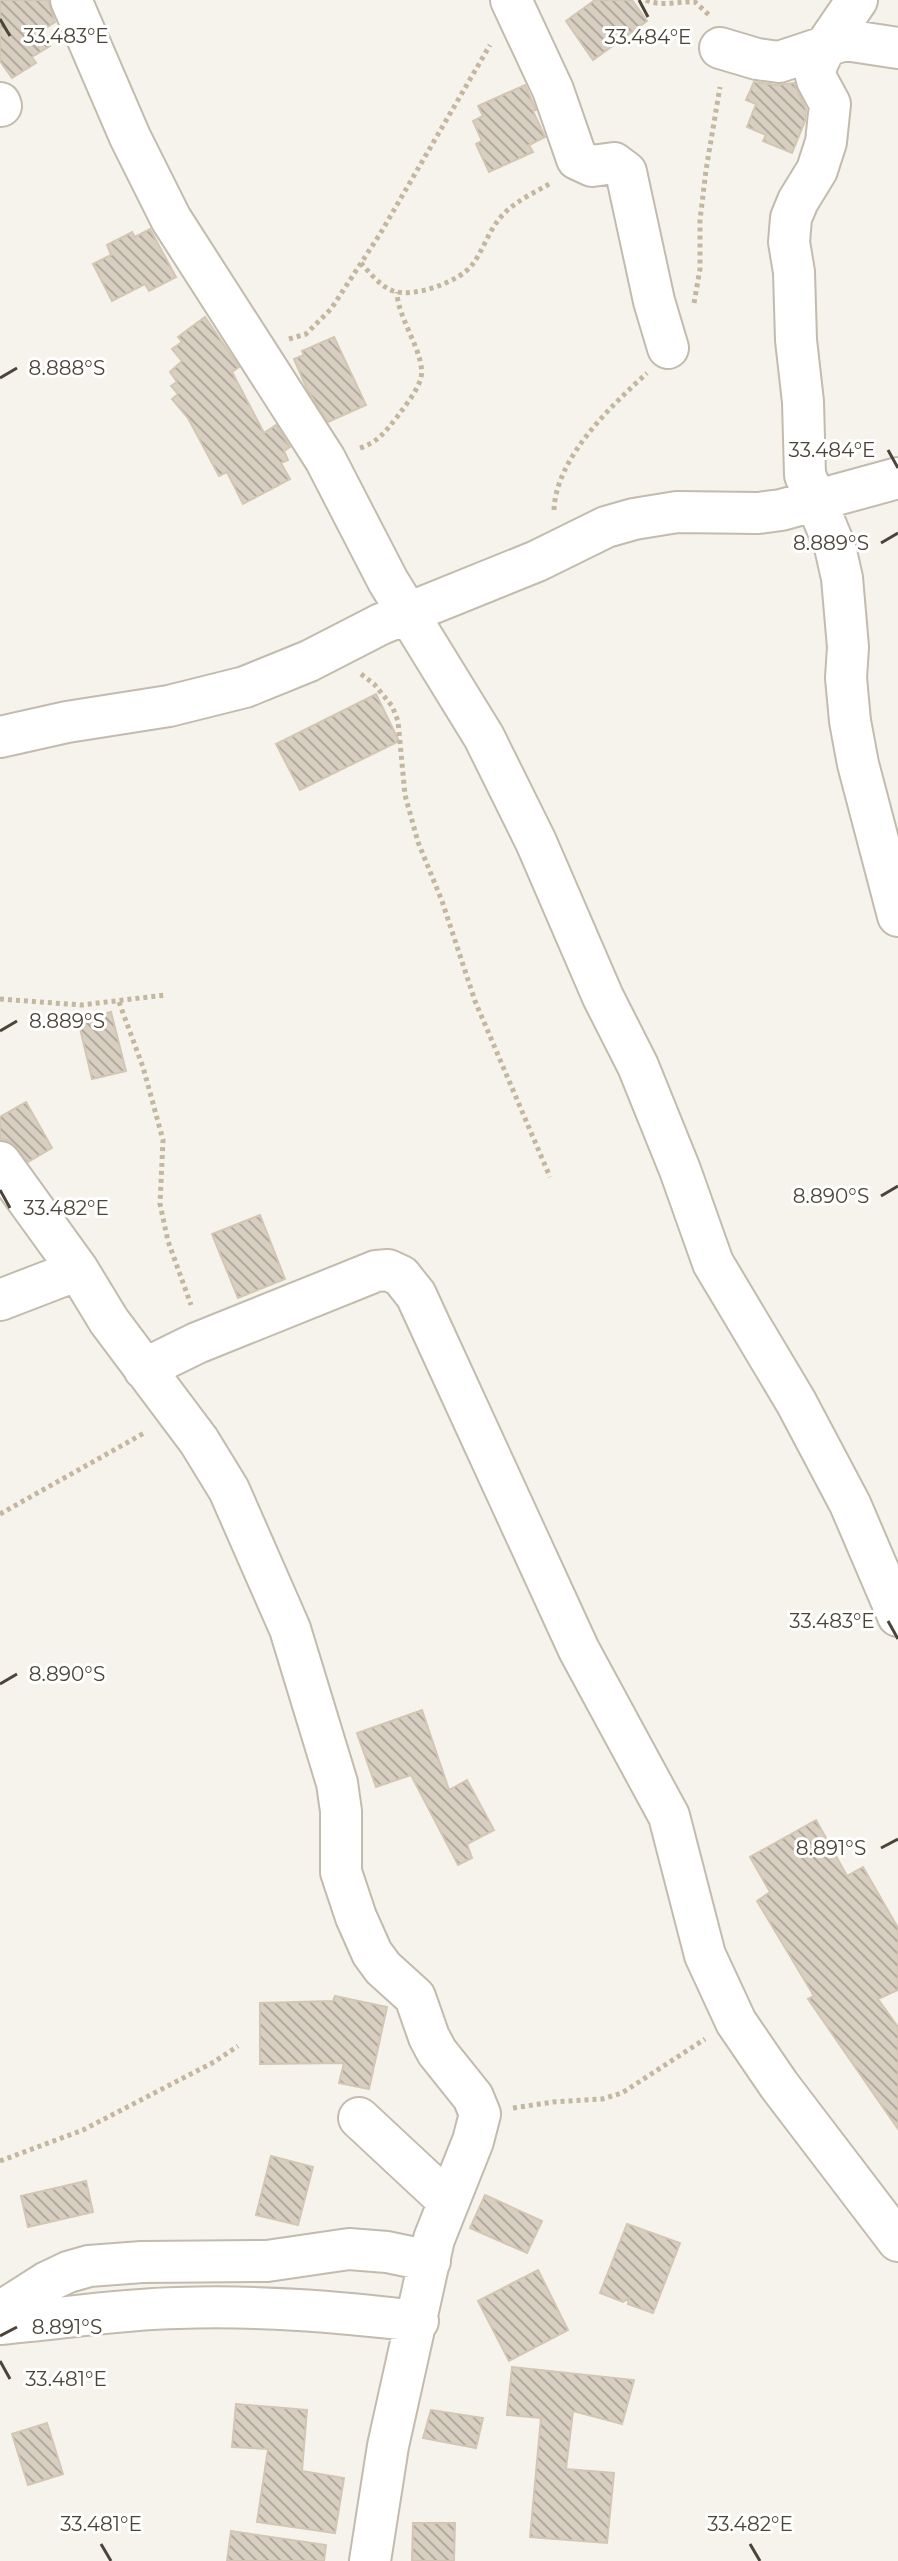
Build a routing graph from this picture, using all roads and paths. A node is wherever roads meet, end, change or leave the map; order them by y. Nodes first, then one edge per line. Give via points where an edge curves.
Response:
1 (71, 0) edge
2 (511, 0) edge
3 (857, 0) edge
4 (494, 38) dead end
5 (827, 44) junction
6 (720, 48) dead end
7 (898, 48) edge
8 (585, 162) junction
9 (361, 263) junction
10 (397, 292) junction
11 (254, 346) junction
12 (668, 348) dead end
13 (325, 459) junction
14 (898, 478) edge
15 (815, 502) junction
16 (408, 613) junction
17 (327, 652) junction
18 (0, 737) edge
19 (898, 916) edge
20 (166, 995) dead end
21 (0, 999) edge
22 (119, 1002) junction
23 (0, 1162) edge
24 (550, 1177) dead end
25 (78, 1270) junction
26 (0, 1300) edge
27 (205, 1340) junction
28 (144, 1369) junction
29 (178, 1414) junction
30 (0, 1514) edge
31 (898, 1616) edge
32 (736, 2022) junction
33 (238, 2046) dead end
34 (480, 2114) junction
35 (359, 2118) dead end
36 (0, 2161) edge
37 (448, 2201) junction
38 (898, 2241) edge
39 (430, 2261) junction
40 (0, 2312) edge
41 (418, 2321) junction
42 (0, 2324) edge
43 (370, 2561) edge

1 - 11 street via 152,183
2 - 8 street via 553,90 577,159
3 - 5 street
4 - 9 path
5 - 6 street via 779,62
5 - 7 street via 862,40
5 - 15 street via 815,72 830,104 826,142 791,218 789,242 805,475
8 - 10 path via 501,216 462,276 414,292
8 - 12 street via 614,163 626,172
9 - 10 path
9 - 11 path via 331,309 306,334
10 - 13 path via 421,379 381,438
11 - 13 street
13 - 16 street
14 - 15 street
15 - 16 street via 758,513 677,512 634,519
15 - 19 street via 842,578 850,721
16 - 17 street
16 - 31 street via 484,737 530,829 638,1066 713,1263 836,1478
17 - 18 street via 245,687
17 - 24 path via 374,684 392,706 418,842 475,1001
20 - 22 path
21 - 22 path via 56,1005
22 - 27 path via 163,1140 160,1204 168,1241
23 - 25 street
25 - 26 street
25 - 28 street
27 - 28 street
27 - 32 street via 376,1271 401,1276 416,1295 579,1650 669,1816 705,1955
28 - 29 street
29 - 30 path
29 - 34 street via 229,1490 290,1629 337,1783 341,1872 372,1953 415,1997 437,2052
32 - 34 path via 622,2093
32 - 38 street
33 - 36 path via 83,2130
34 - 37 street
35 - 37 street
37 - 39 street
39 - 40 street via 349,2249 267,2261 89,2266 47,2282
39 - 41 street
41 - 42 street via 248,2307 174,2308
41 - 43 street via 388,2446

